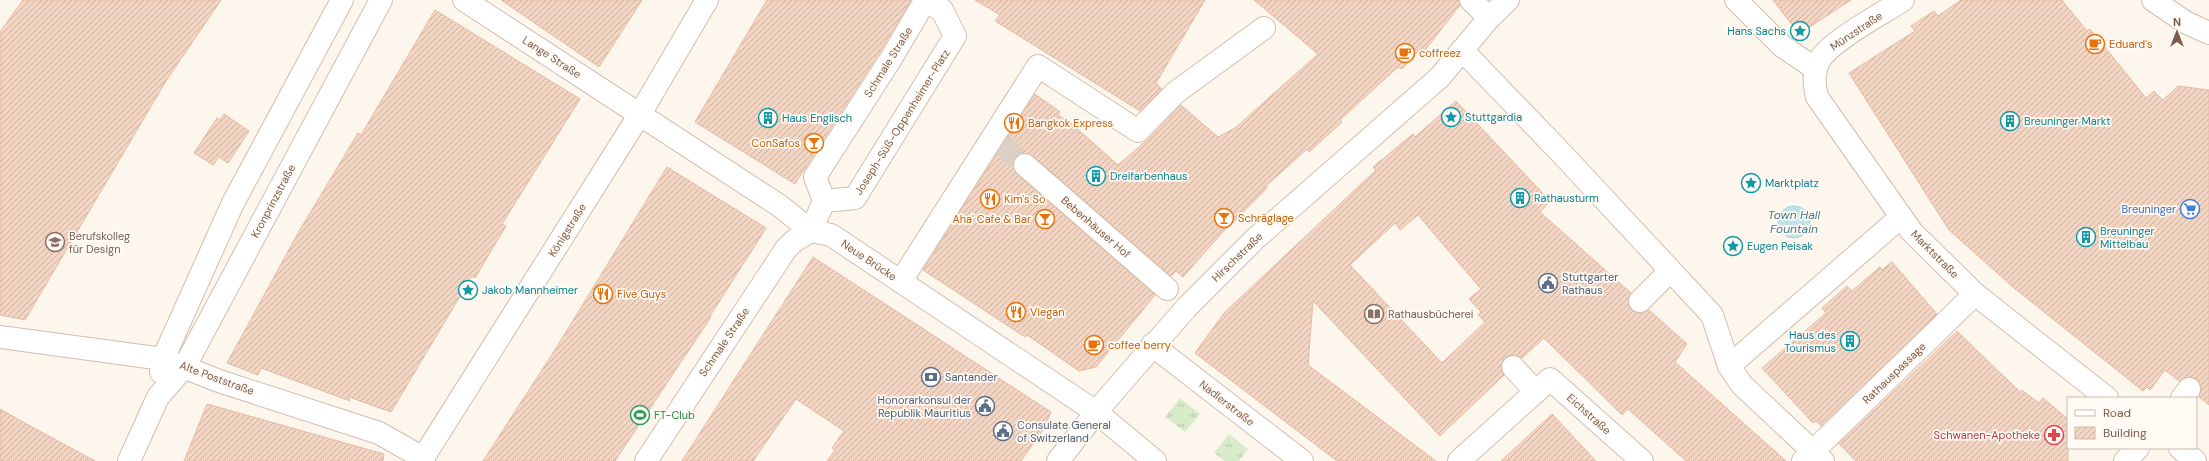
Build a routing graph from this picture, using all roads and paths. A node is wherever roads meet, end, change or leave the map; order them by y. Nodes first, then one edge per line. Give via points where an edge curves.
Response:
1 (342, 0) edge
2 (381, 0) edge
3 (464, 0) edge
4 (707, 0) edge
5 (1472, 0) edge
6 (1508, 0) edge
7 (1736, 0) edge
8 (1903, 0) edge
9 (2153, 0) edge
10 (945, 5) edge
11 (1489, 18) junction
12 (1264, 28) dead end
13 (2209, 33) edge
14 (1462, 50) junction
15 (1816, 69) junction
16 (640, 114) junction
17 (1025, 165) tunnel mouth
18 (824, 200) junction
19 (1901, 217) junction
20 (811, 231) junction
21 (1670, 271) junction
22 (900, 281) junction
23 (1167, 289) dead end
24 (1975, 294) junction
25 (1640, 301) dead end
26 (0, 337) edge
27 (1152, 346) junction
28 (163, 359) junction
29 (185, 366) junction
30 (1728, 366) junction
31 (1513, 367) dead end
32 (1536, 392) junction
33 (158, 397) junction
34 (2106, 397) edge
35 (1096, 412) junction
36 (2137, 449) edge
37 (2181, 449) edge
38 (1813, 458) edge
39 (419, 460) edge
40 (129, 461) edge
41 (646, 461) edge
42 (1058, 461) edge
43 (1155, 461) edge
44 (1302, 461) edge
45 (1459, 461) edge
46 (1642, 461) edge
47 (2125, 461) edge
48 (2195, 461) edge

1 - 28 street, Kronprinzstraße via 233,202
2 - 29 street, Kronprinzstraße
3 - 16 street, Lange Straße
4 - 16 street, Königstraße
5 - 11 street
6 - 11 street
7 - 15 street via 1782,46
8 - 15 street, Münzstraße via 1832,46
9 - 13 street via 2185,22
10 - 18 street, Schmale Straße via 925,1 815,177
10 - 18 street, Joseph-Süß-Oppenheimer-Platz via 955,36 855,198
11 - 14 street
12 - 22 street via 1175,93 1138,131 1038,66
14 - 21 street
14 - 27 street, Hirschstraße via 1440,77 1255,239
15 - 19 street, Marktstraße via 1815,89 1822,105
16 - 20 street, Neue Brücke via 780,206
16 - 39 street, Königstraße
17 - 23 street, Bebenhäuser Hof
18 - 20 street
19 - 24 street, Marktstraße via 1912,232
19 - 30 street
20 - 22 street, Neue Brücke via 830,235
20 - 41 street, Schmale Straße via 786,249
21 - 25 street
21 - 30 street via 1712,315
22 - 35 street, Neue Brücke
24 - 34 street, Marktstraße
24 - 38 street, Rathauspassage
26 - 28 street, Alte Poststraße
27 - 35 street, Hirschstraße
27 - 44 street, Nadlerstraße
28 - 29 street, Alte Poststraße
28 - 33 street, Kronprinzstraße
29 - 33 street, Kronprinzstraße
29 - 39 street, Alte Poststraße via 219,381 379,433
30 - 38 street, Rathauspassage via 1742,385
31 - 32 street
32 - 45 street, Eichstraße
32 - 46 street, Eichstraße via 1550,379
33 - 40 street, Kronprinzstraße
35 - 42 street, Hirschstraße
35 - 43 street
36 - 47 street
37 - 48 street

